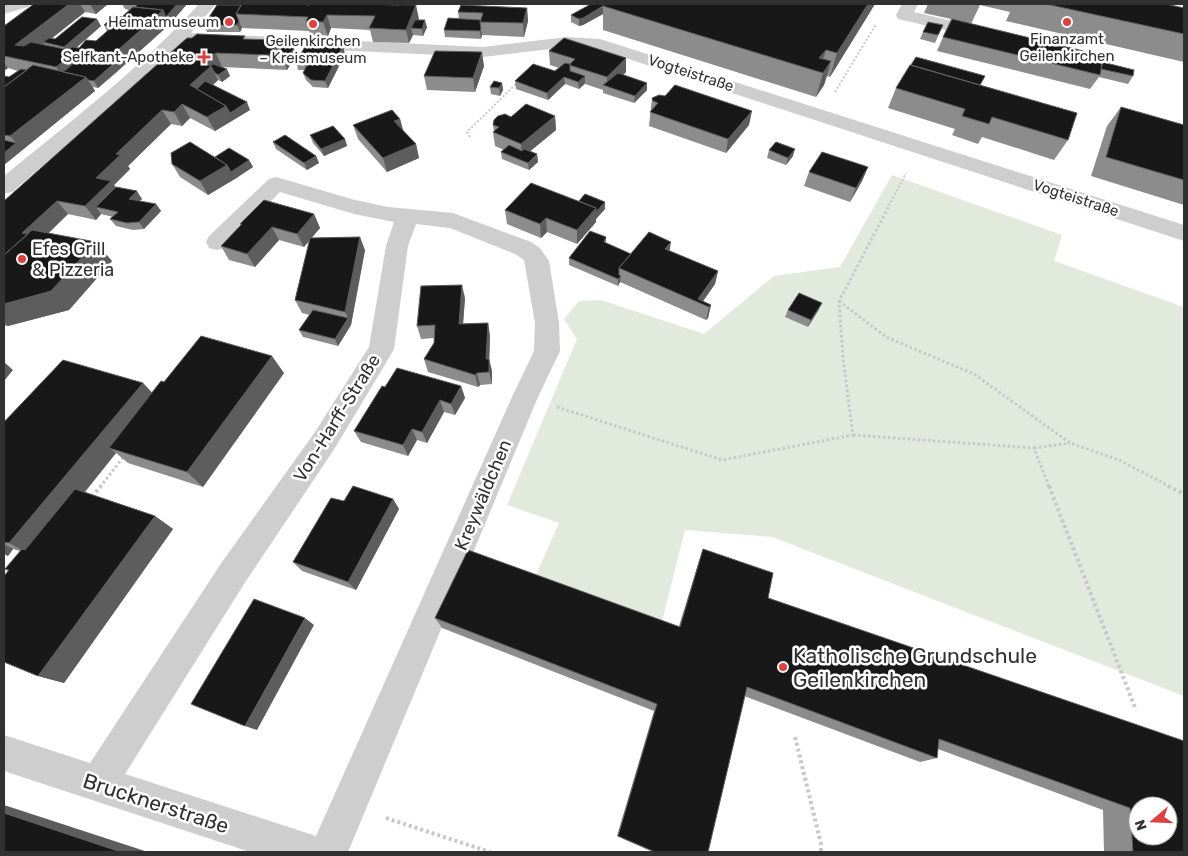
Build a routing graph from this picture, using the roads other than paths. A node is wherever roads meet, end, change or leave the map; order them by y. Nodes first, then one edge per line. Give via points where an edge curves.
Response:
1 (22, 4) edge
2 (208, 4) edge
3 (910, 4) edge
4 (4, 9) edge
5 (178, 38) junction
6 (1000, 38) edge
7 (4, 187) edge
8 (408, 215) junction
9 (1184, 233) edge
10 (217, 242) dead end
11 (4, 753) edge
12 (98, 784) junction
13 (308, 852) edge
14 (329, 852) edge

1 - 4 street
2 - 5 street
3 - 6 street via 904,15
5 - 7 street
5 - 9 street, Vogteistraße via 483,52 567,42 600,44
8 - 10 street via 354,207 276,184
8 - 12 street, Von-Harff-Straße via 397,246 381,349
8 - 14 street, Kreywäldchen via 453,221 532,254 537,260 547,323 547,351
11 - 12 street, Brucknerstraße
12 - 13 street, Brucknerstraße

